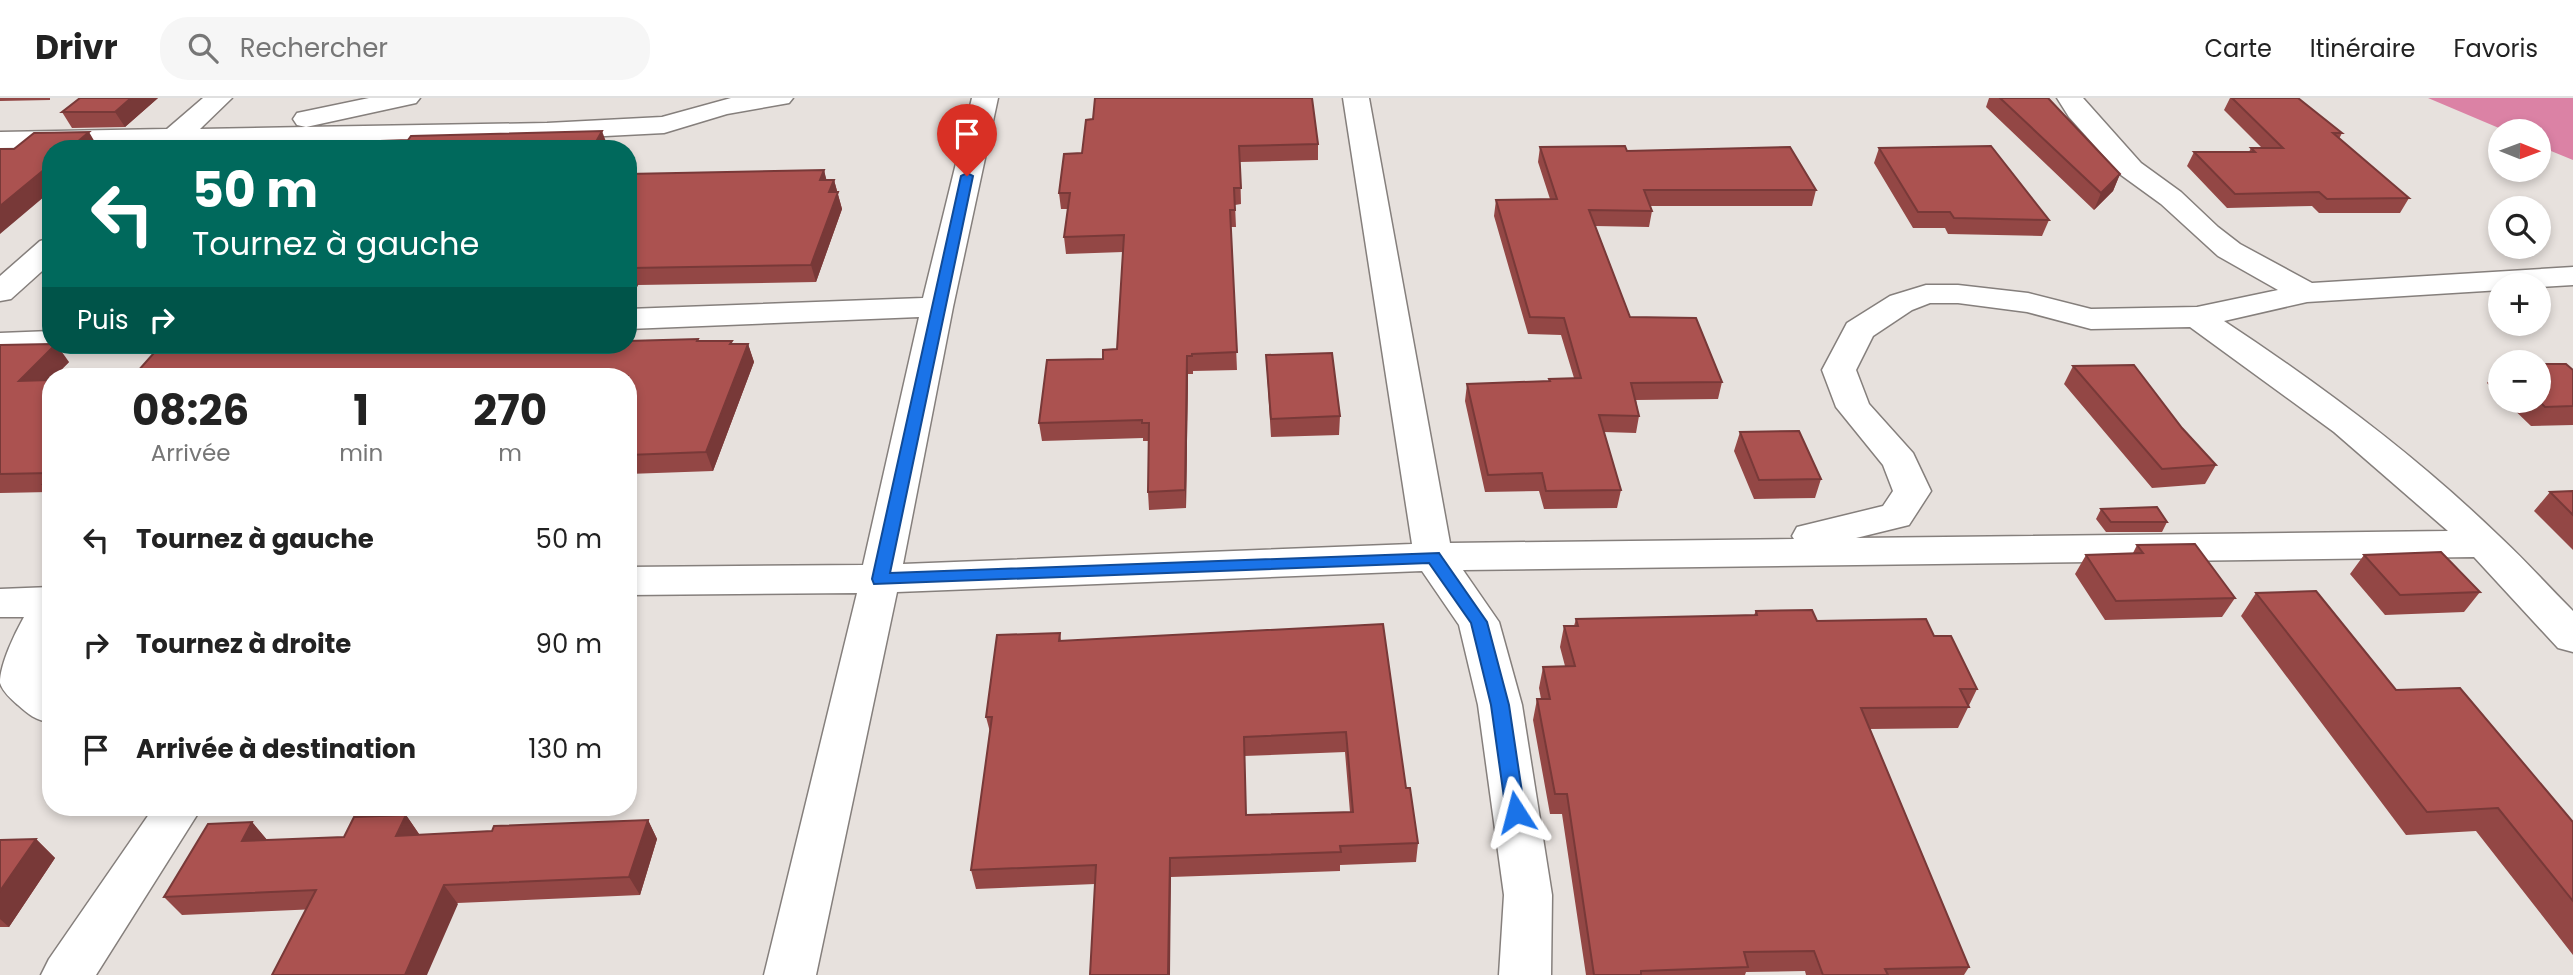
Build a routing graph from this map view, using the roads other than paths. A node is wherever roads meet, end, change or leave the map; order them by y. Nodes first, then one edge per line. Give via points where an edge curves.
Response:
1 (219, 98) edge
2 (310, 98) edge
3 (407, 98) edge
4 (780, 98) edge
5 (985, 98) edge
6 (1356, 98) edge
7 (2070, 98) edge
8 (219, 138) junction
9 (0, 140) edge
10 (171, 140) edge
11 (201, 140) edge
12 (42, 141) edge
13 (2230, 250) junction
14 (42, 255) edge
15 (2573, 276) edge
16 (0, 292) edge
17 (2307, 293) junction
18 (937, 307) junction
19 (2214, 314) junction
20 (637, 319) edge
21 (42, 341) edge
22 (0, 343) edge
23 (2485, 544) junction
24 (1741, 553) junction
25 (1433, 557) junction
26 (880, 579) junction
27 (637, 581) edge
28 (42, 602) edge
29 (0, 603) edge
30 (42, 620) edge
31 (2573, 638) edge
32 (42, 701) edge
33 (173, 816) edge
34 (67, 975) edge
35 (790, 975) edge
36 (1525, 975) edge

1 - 10 street
2 - 8 street
3 - 8 street
4 - 8 street via 723,107 664,125
5 - 18 street
6 - 25 street
7 - 13 street via 2131,169
8 - 11 street
9 - 12 street
13 - 17 street
13 - 19 street
14 - 16 street
15 - 17 street
17 - 19 street
18 - 20 street
18 - 26 street
19 - 23 street via 2239,344 2396,465
19 - 24 street via 2091,319 2028,303 1958,295 1926,294 1901,303 1859,330 1839,370 1853,407 1900,461 1912,491 1896,516
21 - 22 street
23 - 24 street
23 - 31 street
24 - 25 street
25 - 26 street
25 - 36 street via 1479,622 1500,705 1528,895
26 - 27 street
26 - 35 street
28 - 29 street
30 - 32 street via 26,652 21,682
33 - 34 street

